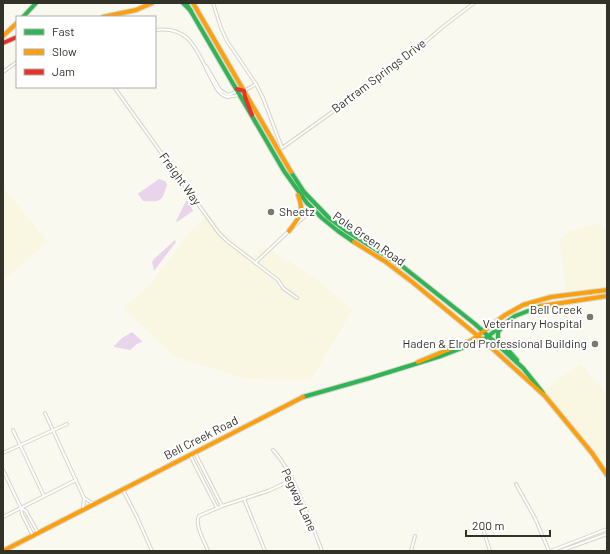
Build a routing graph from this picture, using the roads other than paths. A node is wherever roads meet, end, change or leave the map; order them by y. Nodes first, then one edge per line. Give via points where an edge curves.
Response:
1 (36, 3) edge
2 (152, 3) edge
3 (183, 3) edge
4 (186, 3) edge
5 (193, 3) edge
6 (213, 3) edge
7 (474, 3) edge
8 (191, 11) junction
9 (24, 16) edge
10 (108, 16) edge
11 (16, 24) edge
12 (156, 30) edge
13 (3, 36) edge
14 (16, 37) edge
15 (3, 43) edge
16 (16, 63) edge
17 (3, 72) edge
18 (256, 84) junction
19 (115, 88) edge
20 (238, 91) junction
21 (244, 92) junction
22 (252, 117) junction
23 (295, 188) junction
24 (317, 206) junction
25 (313, 210) junction
26 (289, 231) junction
27 (255, 263) junction
28 (607, 290) edge
29 (607, 296) edge
30 (297, 298) dead end
31 (507, 321) junction
32 (484, 332) junction
33 (488, 336) junction
34 (481, 338) junction
35 (523, 368) junction
36 (545, 396) junction
37 (44, 413) dead end
38 (67, 424) dead end
39 (13, 430) dead end
40 (53, 430) junction
41 (20, 446) junction
42 (273, 450) dead end
43 (3, 453) edge
44 (195, 453) junction
45 (190, 455) junction
46 (3, 470) edge
47 (607, 475) edge
48 (76, 480) junction
49 (292, 480) junction
50 (516, 484) dead end
51 (123, 490) junction
52 (44, 496) junction
53 (84, 498) junction
54 (244, 499) junction
55 (95, 504) junction
56 (222, 506) junction
57 (21, 508) junction
58 (217, 508) junction
59 (82, 510) junction
60 (3, 517) edge
61 (607, 529) edge
62 (484, 532) dead end
63 (38, 533) junction
64 (607, 534) edge
65 (33, 536) junction
66 (415, 536) dead end
67 (3, 551) edge
68 (152, 551) edge
69 (208, 551) edge
70 (265, 551) edge
71 (322, 551) edge
72 (411, 551) edge
73 (490, 551) edge
74 (550, 551) edge
75 (560, 551) edge

1 - 9 main road
2 - 10 main road via 136,10
3 - 8 main road
4 - 8 main road, Pole Green Road
5 - 21 main road, Pole Green Road
6 - 18 street via 227,42
7 - 18 street, Bartram Springs Drive via 396,66 282,148
8 - 20 main road, Pole Green Road
11 - 13 main road
12 - 20 street via 172,29 184,34 191,41 222,92 228,94
14 - 15 main road
16 - 17 street
18 - 21 street
19 - 27 street, Freight Way via 218,232
20 - 21 main road
20 - 22 main road, Pole Green Road
21 - 22 main road
21 - 24 main road, Pole Green Road via 294,177
22 - 23 main road, Pole Green Road
23 - 25 main road, Pole Green Road
23 - 26 main road via 302,209
24 - 25 street
24 - 32 main road, Pole Green Road via 341,227 402,266
25 - 26 street
25 - 34 main road, Pole Green Road via 338,231 398,270
26 - 27 street
27 - 30 street, Freight Way
28 - 32 main road, Bell Creek Road via 551,297 533,302 511,312
29 - 31 main road, Bell Creek Road via 543,305
31 - 33 main road, Bell Creek Road
31 - 35 main road via 498,332 498,339
32 - 33 main road, Pole Green Road
32 - 34 main road, Bell Creek Road
33 - 34 main road, Bell Creek Road
33 - 35 main road, Pole Green Road
34 - 36 main road, Pole Green Road
34 - 44 main road, Bell Creek Road via 441,356 302,396
35 - 36 main road, Pole Green Road
36 - 47 main road, Pole Green Road
37 - 40 street
38 - 40 street
39 - 41 street
40 - 41 street
40 - 48 street
41 - 43 street
41 - 52 street
42 - 49 street, Pegway Lane
44 - 45 main road, Bell Creek Road
44 - 56 street
45 - 51 main road, Bell Creek Road
45 - 58 street
46 - 57 street
48 - 52 street
48 - 53 street
49 - 54 street
49 - 71 street, Pegway Lane
50 - 74 street
51 - 55 main road, Bell Creek Road
51 - 68 street
52 - 57 street
53 - 55 street
53 - 59 street
54 - 56 street
54 - 70 street
55 - 59 main road, Bell Creek Road
56 - 58 street
57 - 60 street
57 - 63 street
57 - 65 street
58 - 69 street via 198,518 198,526
59 - 63 main road, Bell Creek Road
61 - 74 street
62 - 73 street
63 - 65 main road, Bell Creek Road
64 - 75 street
65 - 67 main road, Bell Creek Road
66 - 72 street

